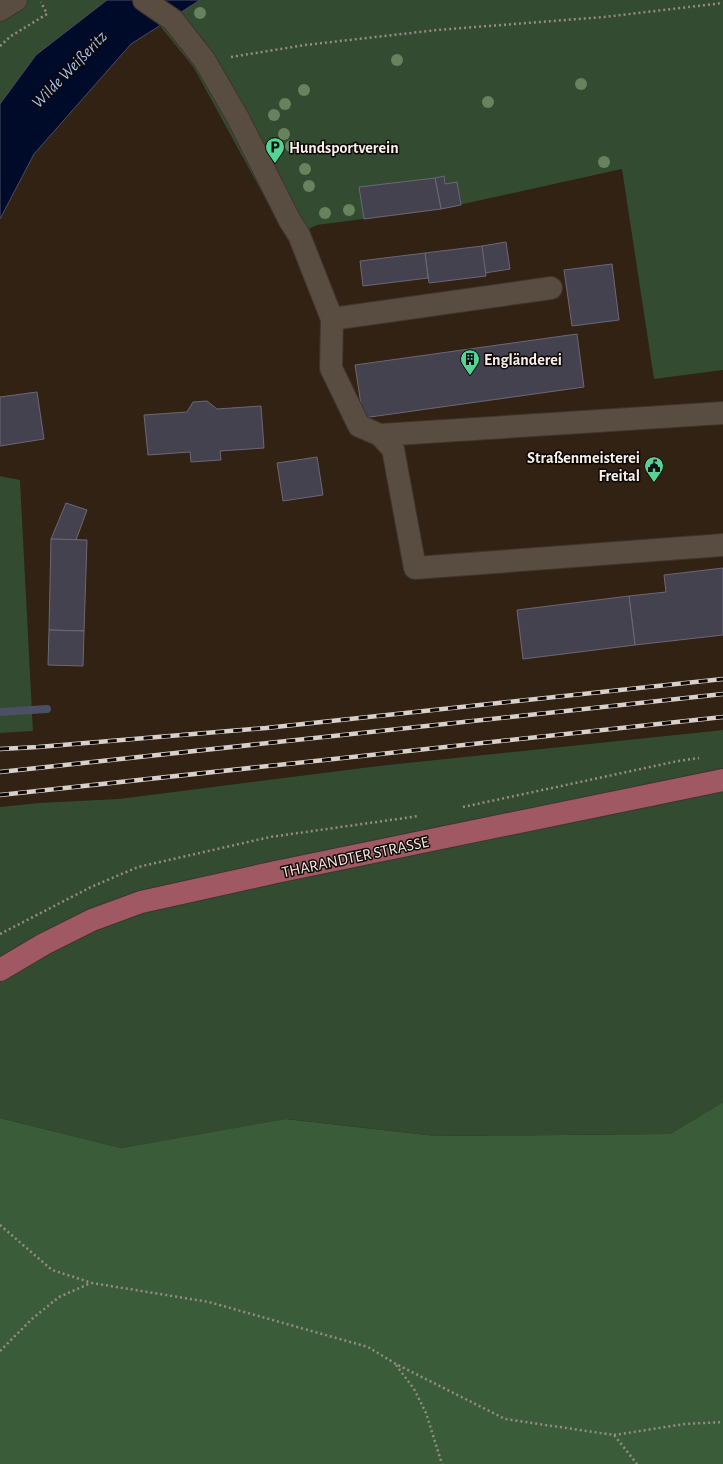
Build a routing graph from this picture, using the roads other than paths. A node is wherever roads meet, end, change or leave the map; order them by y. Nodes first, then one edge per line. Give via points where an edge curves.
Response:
1 (16, 0) edge
2 (144, 0) edge
3 (0, 10) edge
4 (551, 288) dead end
5 (332, 319) junction
6 (723, 413) edge
7 (380, 435) junction
8 (723, 545) edge
9 (723, 780) edge
10 (0, 970) edge

1 - 3 street
2 - 5 street via 173,20 205,61 299,235
4 - 5 street
5 - 7 street via 331,368 359,426
6 - 7 street
7 - 8 street via 393,449 415,568
9 - 10 main road, THARANDTER STRASSE via 141,902 78,927

